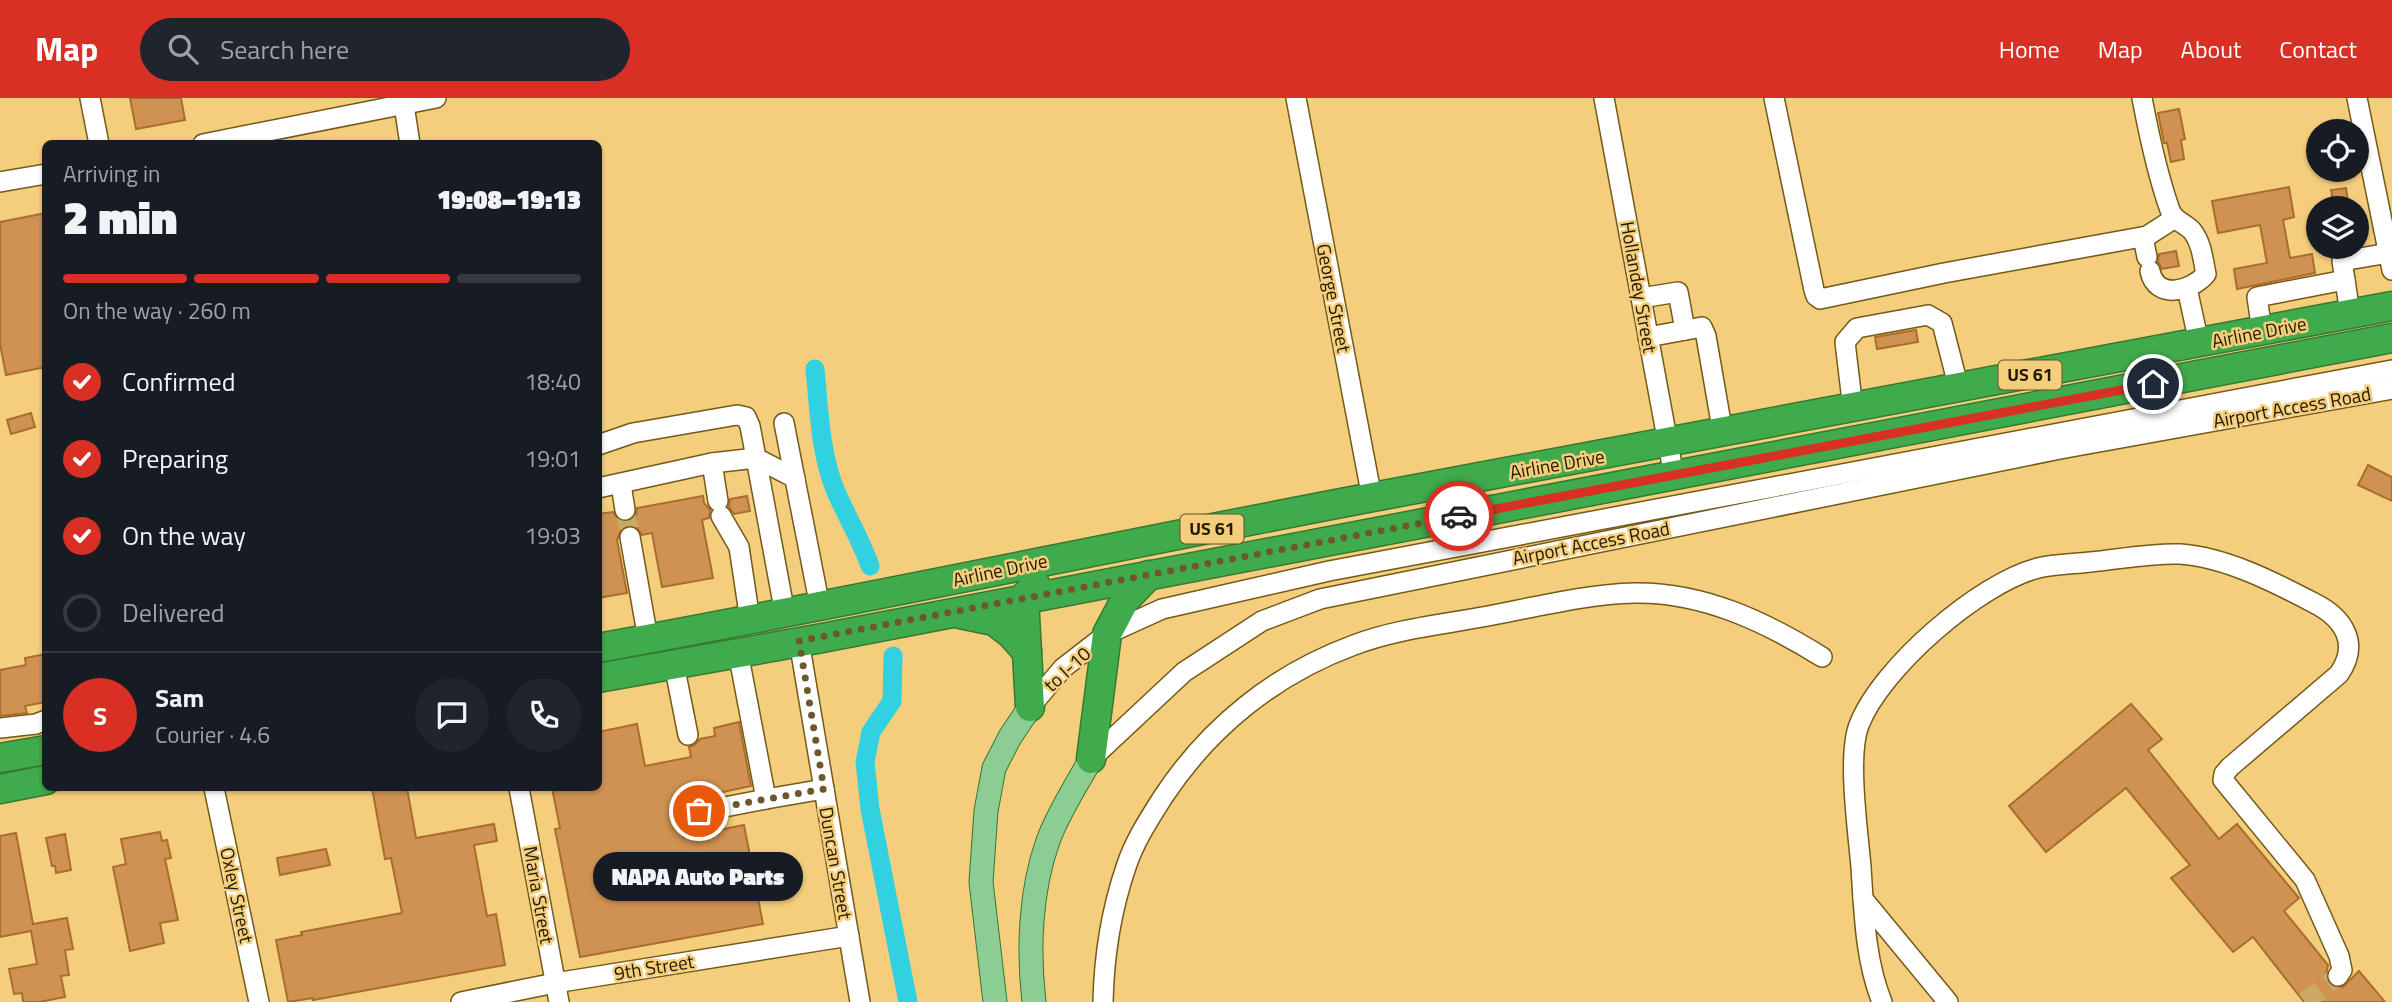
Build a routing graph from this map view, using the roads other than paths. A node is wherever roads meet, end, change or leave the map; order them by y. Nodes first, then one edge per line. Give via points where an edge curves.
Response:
1 (90, 98) edge
2 (436, 98) edge
3 (1296, 98) edge
4 (1604, 98) edge
5 (1774, 98) edge
6 (2141, 98) edge
7 (2357, 98) edge
8 (395, 103) edge
9 (98, 140) edge
10 (222, 140) edge
11 (409, 140) edge
12 (42, 175) edge
13 (0, 183) edge
14 (2175, 218) junction
15 (2143, 237) junction
16 (2390, 261) edge
17 (2345, 280) junction
18 (2187, 288) junction
19 (1641, 298) junction
20 (2392, 306) edge
21 (2350, 314) junction
22 (1685, 330) junction
23 (2262, 331) junction
24 (1648, 337) junction
25 (2392, 338) edge
26 (2199, 343) junction
27 (2392, 370) edge
28 (2392, 388) edge
29 (1959, 389) junction
30 (1853, 409) junction
31 (784, 423) dead end
32 (1723, 434) junction
33 (602, 444) edge
34 (1668, 444) junction
35 (756, 458) junction
36 (712, 463) junction
37 (1674, 476) junction
38 (795, 478) junction
39 (621, 484) junction
40 (602, 487) edge
41 (1371, 498) junction
42 (625, 510) tunnel mouth
43 (630, 537) tunnel mouth
44 (1053, 559) junction
45 (1149, 575) junction
46 (1024, 598) junction
47 (820, 607) junction
48 (950, 612) junction
49 (785, 614) junction
50 (750, 620) junction
51 (1107, 634) junction
52 (648, 639) junction
53 (799, 641) junction
54 (602, 647) edge
55 (738, 652) junction
56 (1027, 652) junction
57 (1822, 657) dead end
58 (674, 664) junction
59 (602, 677) edge
60 (1030, 707) junction
61 (42, 722) edge
62 (0, 728) edge
63 (688, 735) dead end
64 (42, 751) edge
65 (0, 758) edge
66 (1091, 759) junction
67 (42, 781) edge
68 (0, 789) edge
69 (824, 789) junction
70 (215, 791) edge
71 (520, 791) edge
72 (766, 799) junction
73 (699, 811) dead end
74 (1863, 899) junction
75 (849, 936) junction
76 (2338, 976) dead end
77 (557, 992) edge
78 (259, 1002) edge
79 (461, 1002) edge
80 (860, 1002) edge
81 (995, 1002) edge
82 (1034, 1002) edge
83 (1103, 1002) edge
84 (1882, 1002) edge
85 (1948, 1002) edge

1 - 9 street
2 - 8 street
3 - 41 street, George Street
4 - 19 street, Hollandey Street
5 - 15 street via 1819,299
6 - 14 street
7 - 16 street
8 - 10 street
8 - 11 street
12 - 13 street
14 - 15 street
14 - 18 street via 2199,242 2206,274
15 - 18 street via 2155,284 2164,290
16 - 17 street via 2342,261
17 - 21 street
17 - 23 street via 2257,297
18 - 26 street
19 - 22 street via 1678,292
19 - 24 street, Hollandey Street
20 - 21 highway, Airline Drive / US 61
21 - 23 highway, Airline Drive / US 61
22 - 24 street
22 - 32 street via 1702,327 1706,336
23 - 26 highway, Airline Drive / US 61
24 - 34 street, Hollandey Street
25 - 37 highway, Airline Drive / US 61
26 - 29 highway, Airline Drive / US 61
27 - 51 street, Airport Access Road via 1329,571 1162,609
28 - 66 street, Airport Access Road via 2047,451 1320,599 1262,621 1184,672
29 - 30 highway, Airline Drive / US 61
29 - 30 street via 1937,318 1928,315 1857,328 1845,342
30 - 32 highway, Airline Drive / US 61
31 - 38 street
32 - 34 highway, Airline Drive / US 61
33 - 35 street via 633,433 737,415 746,417 750,426
34 - 37 street, Hollandey Street
34 - 41 highway, Airline Drive / US 61
35 - 36 street
35 - 38 street
35 - 49 street
36 - 39 street
36 - 50 street via 719,509 739,547
37 - 45 highway, Airline Drive / US 61
38 - 47 street
39 - 40 street
39 - 42 street
41 - 44 highway, Airline Drive / US 61
43 - 52 street
44 - 46 highway
44 - 47 highway, Airline Drive / US 61
45 - 46 highway, Airline Drive / US 61
45 - 51 highway via 1125,600
46 - 48 highway, Airline Drive / US 61
46 - 56 highway
47 - 49 highway, Airline Drive / US 61
48 - 53 highway, Airline Drive / US 61
48 - 56 highway via 994,621
49 - 50 highway, Airline Drive / US 61
50 - 52 highway, Airline Drive / US 61
51 - 60 street, to I-10 via 1063,668
51 - 66 highway
52 - 54 highway, Airline Drive / US 61
53 - 55 highway, Airline Drive / US 61
53 - 69 street, Duncan Street
55 - 58 highway, Airline Drive / US 61
55 - 72 street
56 - 60 highway
57 - 83 street via 1765,623 1734,611 1636,593 1584,598 1407,631 1315,661 1228,719 1183,768 1148,819 1127,865 1111,919
58 - 59 highway, Airline Drive / US 61
58 - 63 street
60 - 81 main road via 993,768 986,811 981,882
61 - 62 street
64 - 65 highway
66 - 82 main road, Airport Access Road via 1048,841 1033,903
67 - 68 highway
69 - 72 street
69 - 75 street, Duncan Street
70 - 78 street, Oxley Street
71 - 77 street, Maria Street
72 - 73 street
74 - 76 street via 1855,741 1859,724 1900,666 1944,622 2006,580 2038,568 2181,554 2271,581 2320,606 2343,627 2348,639 2350,652 2339,674 2230,767 2223,780 2305,880 2339,956 2342,970
74 - 84 street via 1872,970
74 - 85 street
75 - 77 street, 9th Street
75 - 80 street, Duncan Street
77 - 79 street, 9th Street

